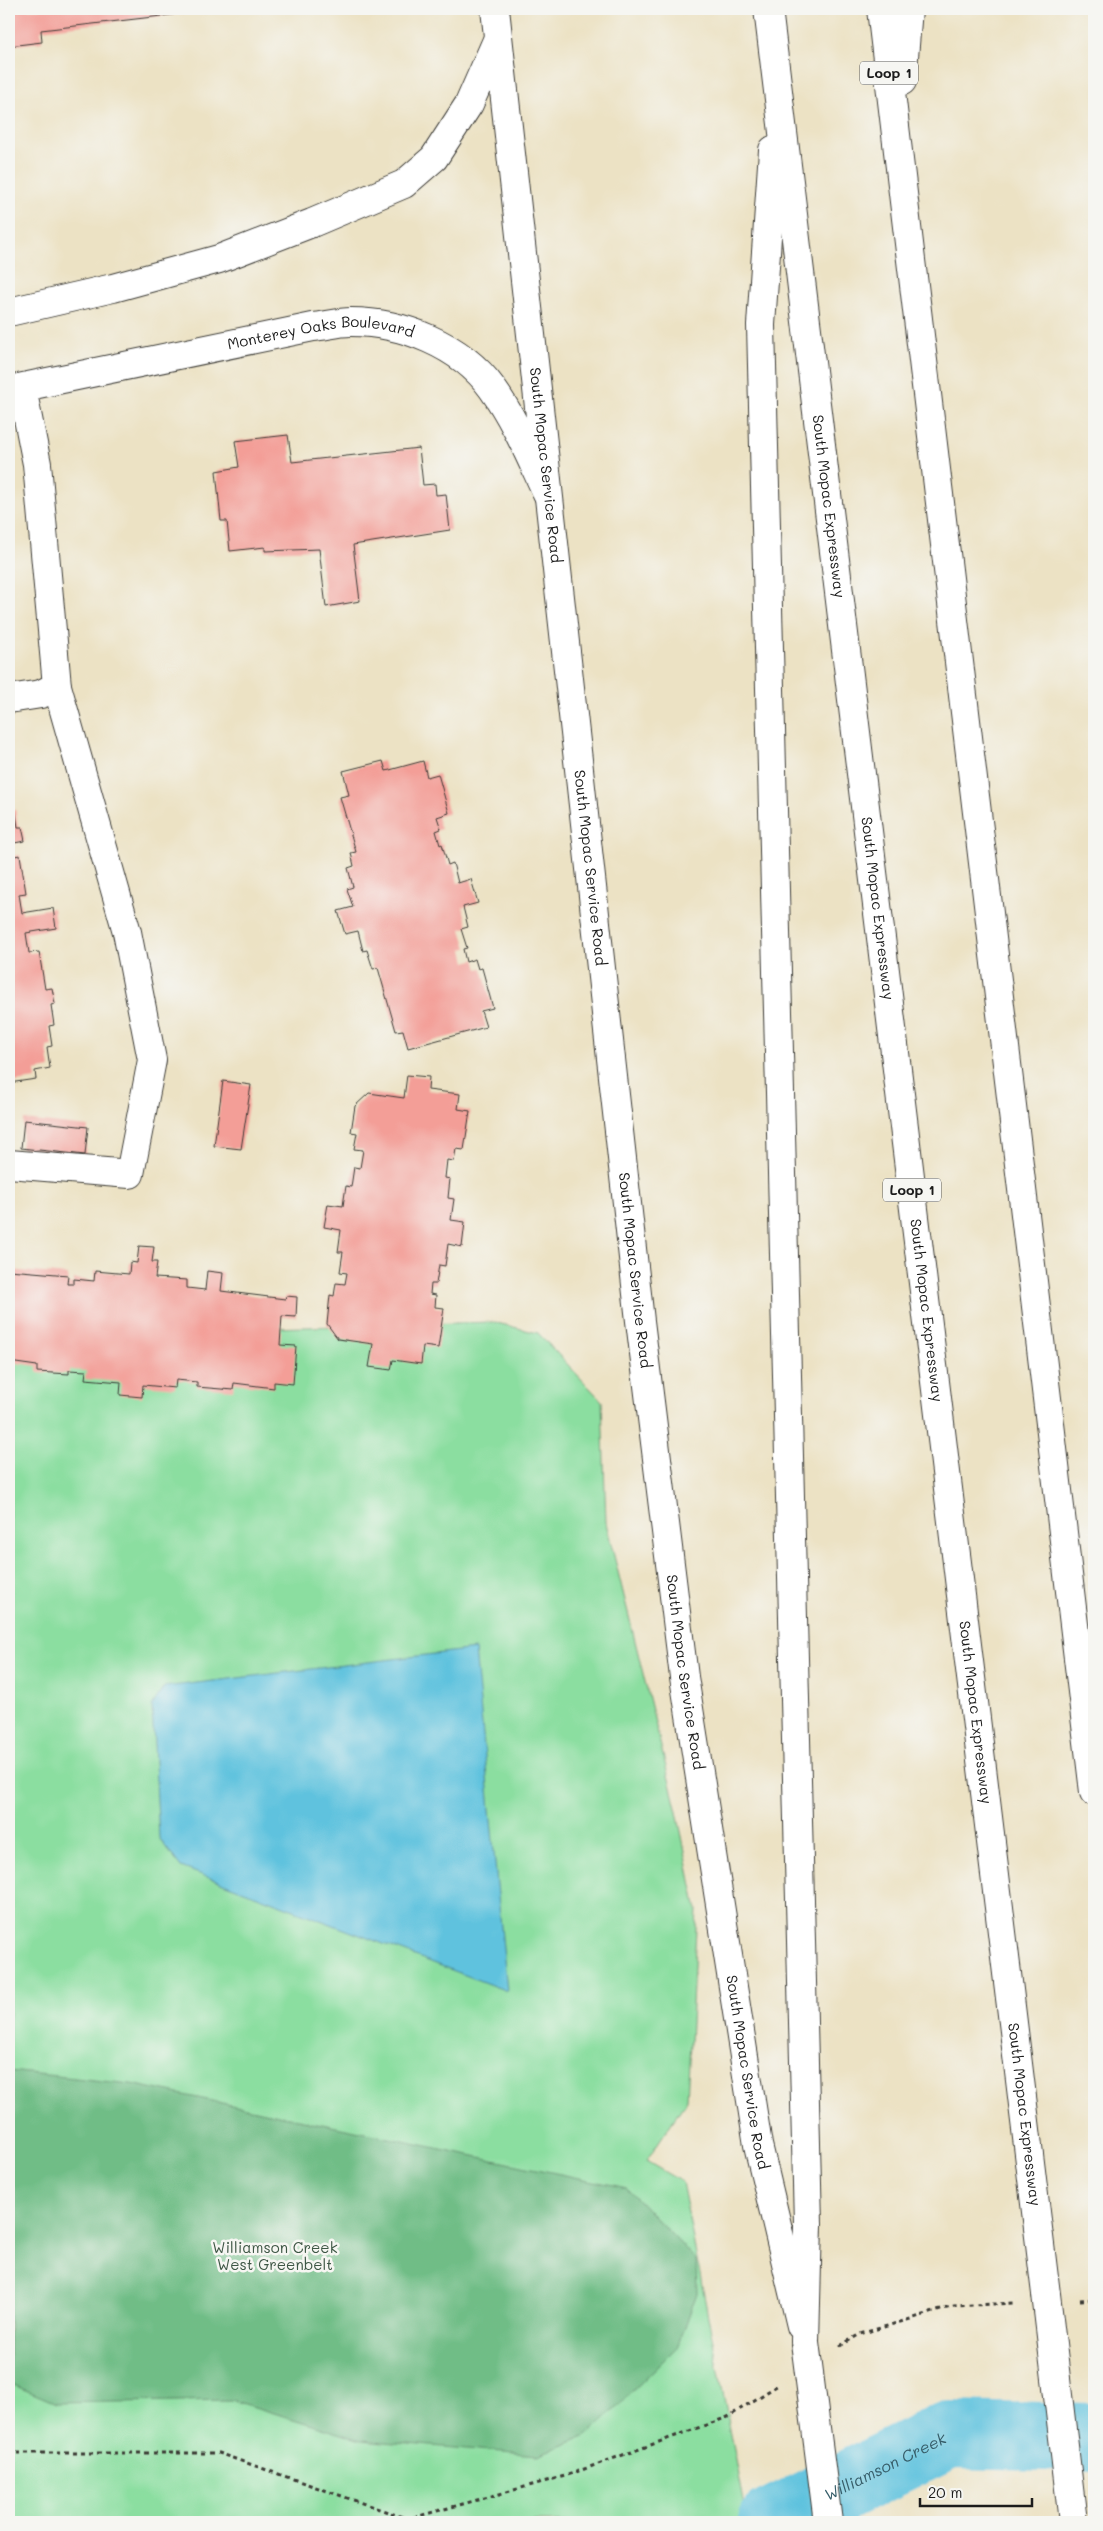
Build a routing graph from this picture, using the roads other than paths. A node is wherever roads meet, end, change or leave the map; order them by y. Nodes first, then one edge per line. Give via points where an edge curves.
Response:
1 (495, 9) edge
2 (768, 9) edge
3 (881, 9) edge
4 (908, 9) edge
5 (498, 38) junction
6 (778, 86) junction
7 (897, 138) junction
8 (9, 312) edge
9 (15, 389) edge
10 (550, 498) junction
11 (57, 686) junction
12 (9, 699) edge
13 (9, 1164) edge
14 (1094, 1792) edge
15 (805, 2342) junction
16 (828, 2522) edge
17 (1073, 2522) edge

1 - 5 main road, South Mopac Service Road
2 - 6 main road, South Mopac Expressway / Loop 1
3 - 7 main road, Loop 1
4 - 7 main road
5 - 8 main road via 469,104 434,158 404,184 219,258 113,288
5 - 10 main road, South Mopac Service Road
6 - 15 main road via 761,325 808,2224
6 - 17 main road, South Mopac Expressway / Loop 1, bridge
7 - 14 main road, Loop 1
9 - 10 main road, Monterey Oaks Boulevard via 313,327 350,322 392,326 430,338 465,360 491,386 513,420
9 - 11 main road via 36,464
10 - 15 main road, South Mopac Service Road via 640,1321 684,1676 758,2145
11 - 12 main road via 42,694
11 - 13 main road via 127,932 152,1060 130,1174
15 - 16 main road, South Mopac Service Road, bridge

